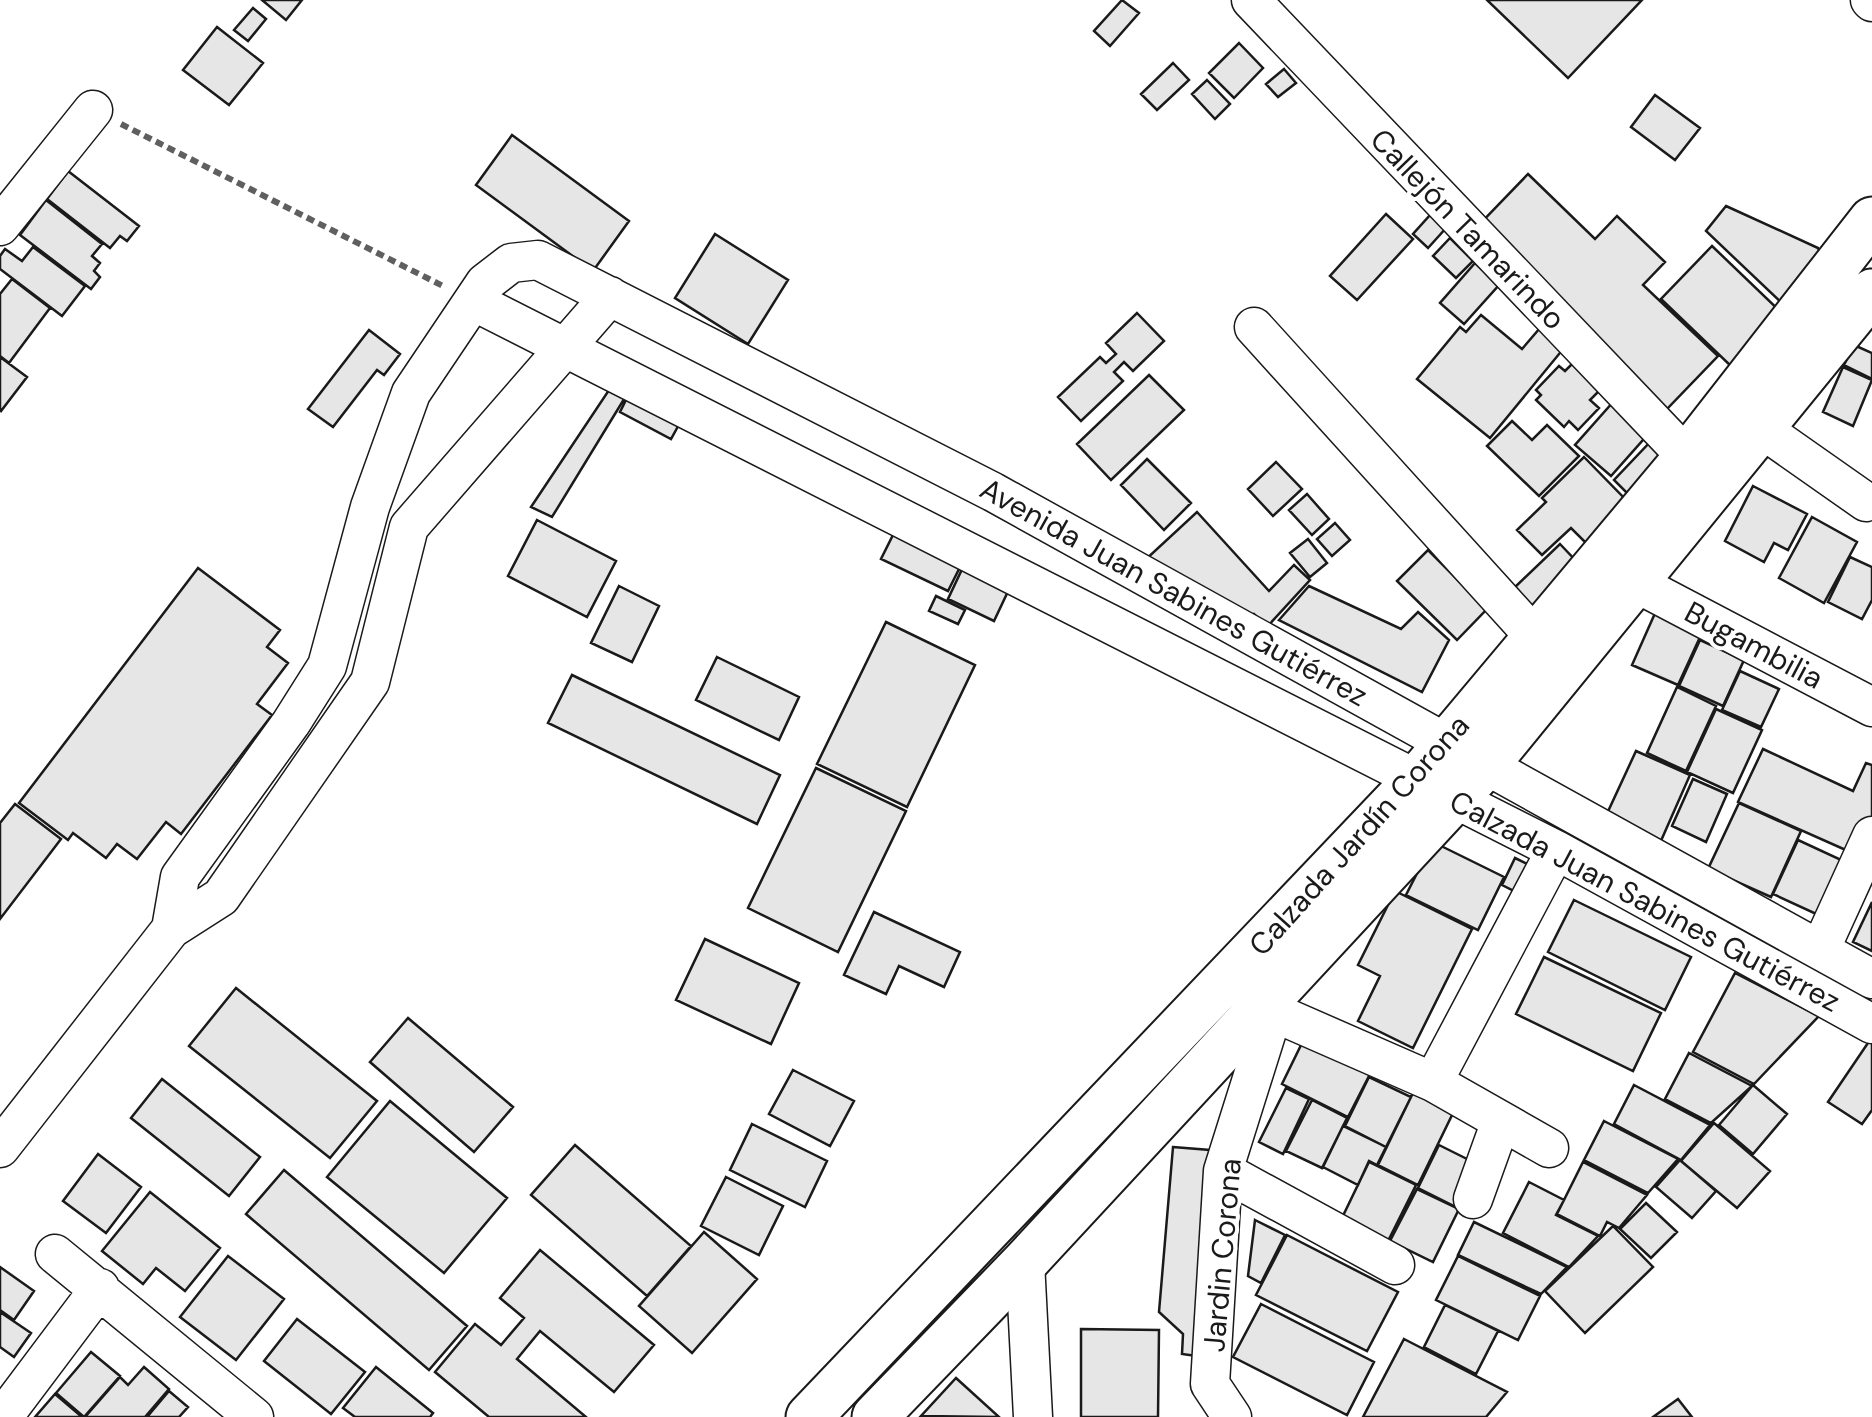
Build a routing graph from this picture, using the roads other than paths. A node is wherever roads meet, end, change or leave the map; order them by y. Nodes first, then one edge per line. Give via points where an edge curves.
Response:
1 (1251, 0) edge
2 (93, 110) road end
3 (1872, 220) edge
4 (0, 226) edge
5 (1872, 292) edge
6 (610, 296) junction
7 (473, 300) junction
8 (1254, 327) dead end
9 (566, 348) junction
10 (1762, 429) junction
11 (1687, 457) junction
12 (993, 492) junction
13 (1866, 502) dead end
14 (362, 533) junction
15 (404, 550) junction
16 (979, 555) junction
17 (1636, 583) junction
18 (1535, 636) junction
19 (1872, 707) edge
20 (1446, 742) junction
21 (1486, 765) junction
22 (1436, 788) junction
23 (1872, 836) edge
24 (1556, 850) junction
25 (171, 929) junction
26 (1820, 950) junction
27 (1872, 980) edge
28 (1274, 1000) junction
29 (1872, 1024) edge
30 (1433, 1082) junction
31 (1502, 1121) junction
32 (0, 1148) edge
33 (1549, 1148) dead end
34 (1224, 1171) junction
35 (1474, 1199) dead end
36 (54, 1254) dead end
37 (1025, 1262) junction
38 (1395, 1265) dead end
39 (100, 1288) junction
40 (811, 1416) edge
41 (2, 1417) edge
42 (254, 1417) edge
43 (874, 1417) edge
44 (1034, 1417) edge
45 (1232, 1417) edge

1 - 11 street, Callejón Tamarindo
2 - 4 street
3 - 11 main road, Calzada Jardín Corona
5 - 10 main road, Calzada Jardín Corona
6 - 7 street, Avenida Juan Sabines Gutiérrez via 538,260 511,263
6 - 9 street
6 - 12 street, Avenida Juan Sabines Gutiérrez
7 - 9 street, Avenida Juan Sabines Gutiérrez
7 - 14 street via 411,393
8 - 18 street
9 - 15 street via 409,526
9 - 16 street, Avenida Juan Sabines Gutiérrez
10 - 13 street
10 - 17 main road, Calzada Jardín Corona
11 - 18 main road, Calzada Jardín Corona
12 - 16 street
12 - 20 street, Avenida Juan Sabines Gutiérrez
14 - 15 street
14 - 25 street via 327,666 180,877
15 - 25 street via 370,682 221,897
16 - 22 street, Avenida Juan Sabines Gutiérrez
17 - 19 street, Bugambilia
17 - 21 main road, Calzada Jardín Corona
18 - 20 main road, Calzada Jardín Corona
20 - 21 street, Avenida Juan Sabines Gutiérrez
20 - 22 main road, Calzada Jardín Corona
21 - 22 main road, Calzada Jardín Corona
21 - 26 street, Avenida Juan Sabines Gutiérrez
22 - 24 street, Calzada Juan Sabines Gutiérrez
22 - 28 main road, Calzada Jardín Corona
22 - 40 main road, Calzada Jardín Corona
23 - 26 street
24 - 29 street, Calzada Juan Sabines Gutiérrez
24 - 30 street
25 - 32 street
26 - 27 street, Avenida Juan Sabines Gutiérrez
28 - 30 street
28 - 34 street, Jardin Corona
28 - 37 main road, Calzada Jardín Corona
30 - 31 street
31 - 33 street
31 - 35 street
34 - 38 street
34 - 45 street, Jardin Corona via 1210,1384
36 - 39 street
37 - 43 main road, Calzada Jardín Corona
37 - 44 street
39 - 41 street
39 - 42 street

